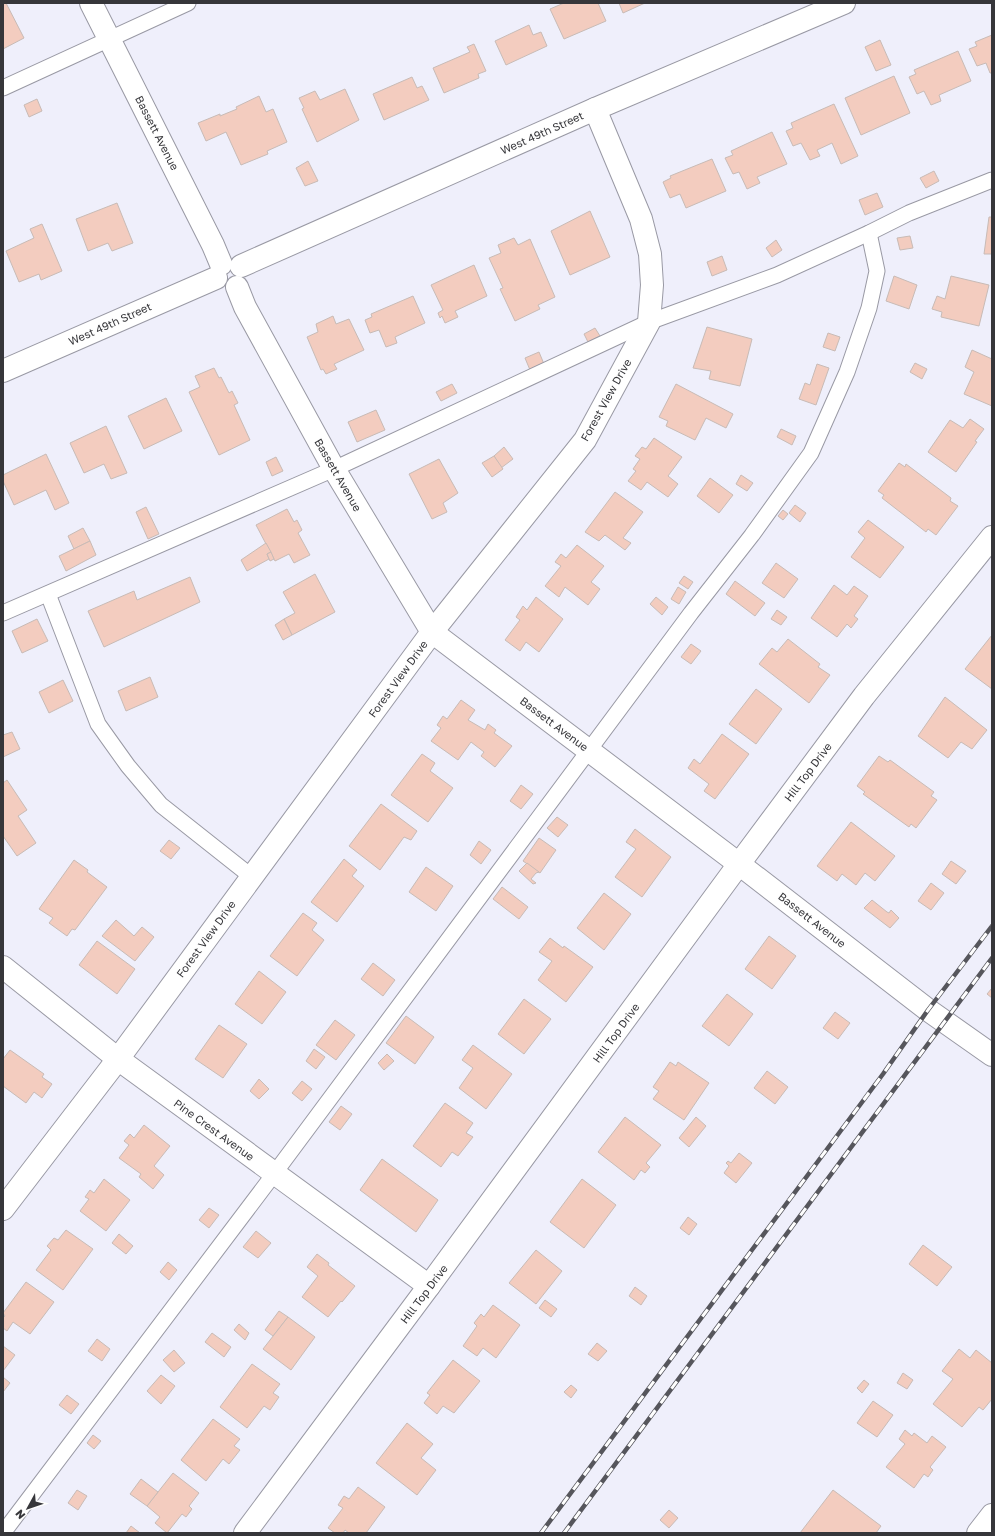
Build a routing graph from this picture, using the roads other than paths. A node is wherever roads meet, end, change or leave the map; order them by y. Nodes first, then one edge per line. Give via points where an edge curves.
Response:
1 (91, 3) edge
2 (188, 3) edge
3 (844, 3) edge
4 (110, 40) junction
5 (3, 88) edge
6 (595, 109) junction
7 (992, 180) edge
8 (869, 233) junction
9 (226, 269) junction
10 (649, 322) junction
11 (3, 372) edge
12 (334, 469) junction
13 (992, 537) edge
14 (48, 594) junction
15 (3, 613) edge
16 (432, 632) junction
17 (589, 750) junction
18 (739, 864) junction
19 (252, 876) junction
20 (3, 967) edge
21 (992, 1055) edge
22 (118, 1059) junction
23 (274, 1174) junction
24 (3, 1209) edge
25 (429, 1286) junction
26 (992, 1515) edge
27 (3, 1533) edge
28 (245, 1533) edge
29 (978, 1533) edge

1 - 4 street, Bassett Avenue
2 - 4 lane
3 - 6 street, West 49th Street
4 - 5 lane
4 - 9 street, Bassett Avenue
6 - 9 street, West 49th Street
6 - 10 street, Forest View Drive via 643,226 650,254 652,285
7 - 8 lane via 909,213
8 - 10 lane via 777,275
8 - 17 lane via 878,271 869,308 847,372 811,453
9 - 11 street, West 49th Street
9 - 12 street, Bassett Avenue via 218,282 224,288 237,287 245,307
10 - 12 lane
10 - 16 street, Forest View Drive via 585,440
12 - 14 lane
12 - 16 street, Bassett Avenue
13 - 18 street, Hill Top Drive via 864,696
14 - 15 lane
14 - 19 lane via 98,724 128,766 161,805
16 - 17 street, Bassett Avenue
16 - 19 street, Forest View Drive
17 - 18 street, Bassett Avenue
17 - 23 lane
18 - 21 street, Bassett Avenue via 928,1010
18 - 25 street, Hill Top Drive
19 - 22 street, Forest View Drive
20 - 22 street, Pine Crest Avenue
22 - 23 street, Pine Crest Avenue
22 - 24 street, Forest View Drive
23 - 25 street, Pine Crest Avenue
23 - 27 lane
25 - 28 street, Hill Top Drive
26 - 29 street

